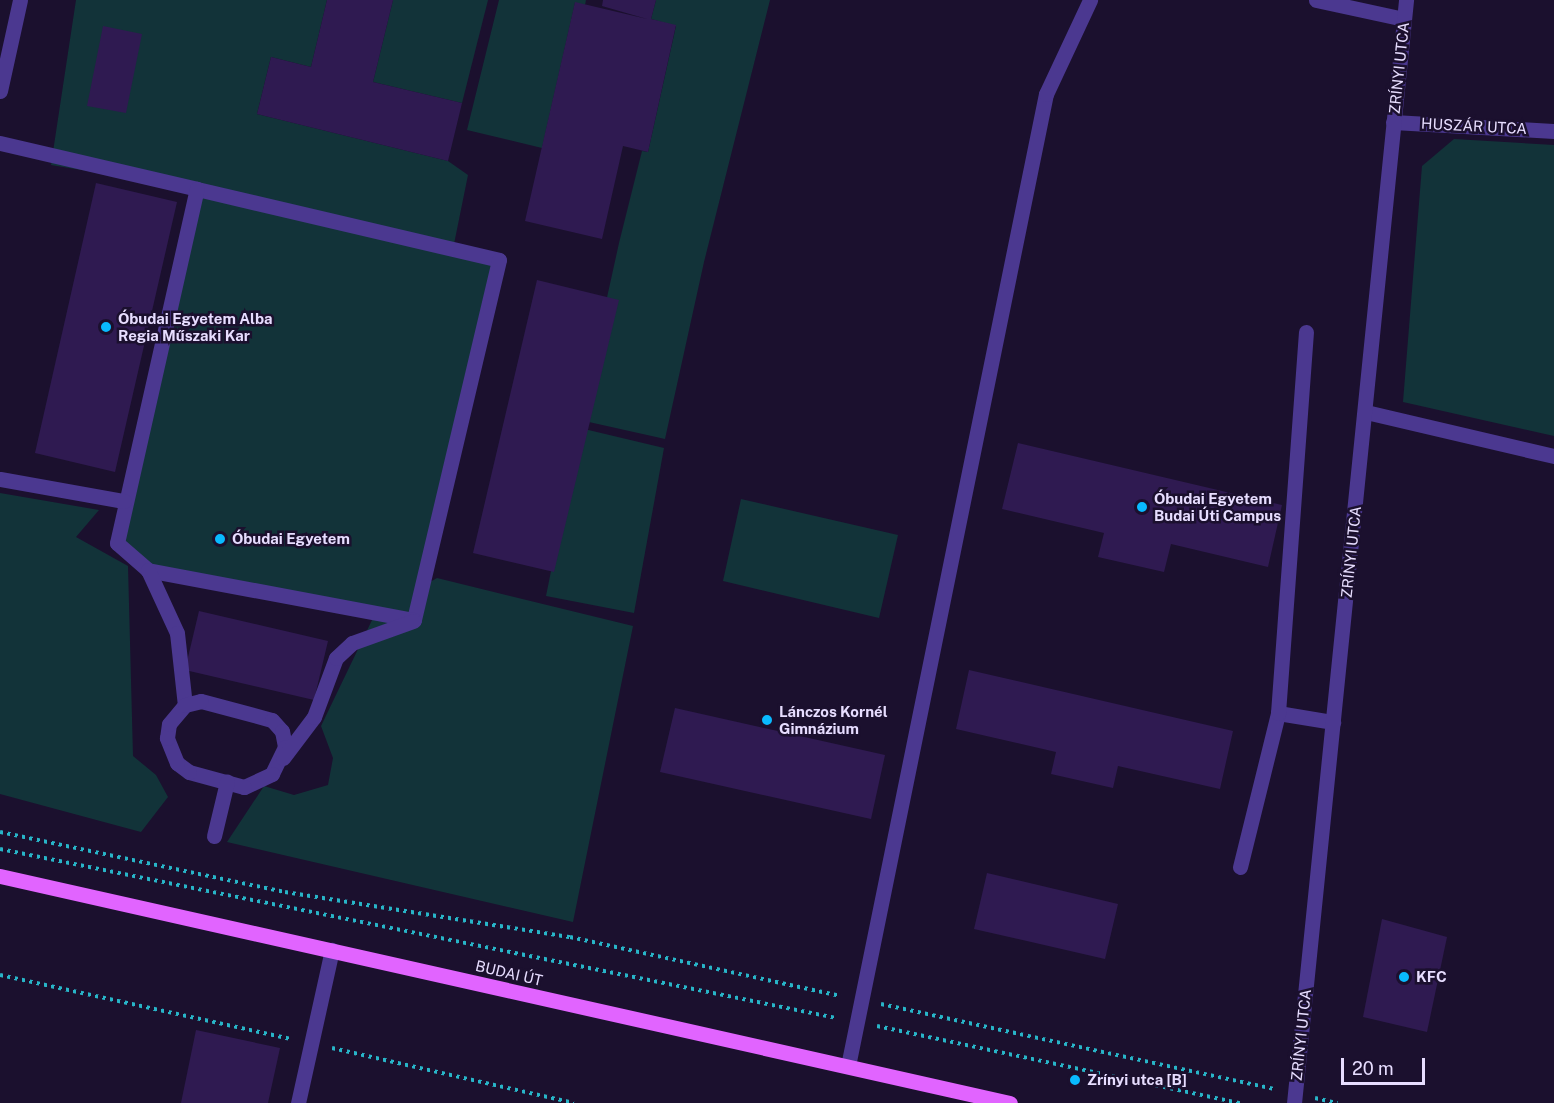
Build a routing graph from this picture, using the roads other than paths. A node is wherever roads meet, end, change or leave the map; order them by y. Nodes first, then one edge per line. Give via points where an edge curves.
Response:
1 (20, 0) edge
2 (1090, 0) edge
3 (1316, 0) edge
4 (1406, 0) edge
5 (1404, 20) junction
6 (0, 91) edge
7 (1394, 122) junction
8 (1554, 130) edge
9 (0, 143) edge
10 (197, 189) junction
11 (1306, 332) dead end
12 (1366, 412) junction
13 (1554, 456) edge
14 (0, 479) edge
15 (124, 501) junction
16 (148, 570) junction
17 (414, 620) junction
18 (186, 705) junction
19 (1278, 713) junction
20 (1333, 722) junction
21 (281, 760) junction
22 (226, 782) junction
23 (214, 836) dead end
24 (1240, 867) dead end
25 (0, 876) edge
26 (332, 951) junction
27 (848, 1066) junction
28 (1294, 1098) edge
29 (298, 1103) edge
30 (1010, 1103) edge

1 - 6 street
2 - 27 street via 1046,94
3 - 5 street
4 - 5 street, ZRÍNYI UTCA
5 - 7 street, ZRÍNYI UTCA
7 - 8 street, HUSZÁR UTCA
7 - 12 street, ZRÍNYI UTCA
9 - 10 street
10 - 15 street
10 - 17 street via 499,260
11 - 19 street
12 - 13 street
12 - 20 street, ZRÍNYI UTCA
14 - 15 street
15 - 16 street via 117,543
16 - 17 street
16 - 18 street via 177,633
17 - 21 street via 352,643 336,658 314,717
18 - 21 street via 201,701 272,720 282,731 285,747
18 - 22 street via 169,724 168,738 177,763 189,772
19 - 20 street
19 - 24 street
20 - 28 street, ZRÍNYI UTCA
21 - 22 street via 272,774 259,782 244,787
22 - 23 street
25 - 26 main road, BUDAI ÚT
26 - 27 main road, BUDAI ÚT
26 - 29 street
27 - 30 main road, BUDAI ÚT

